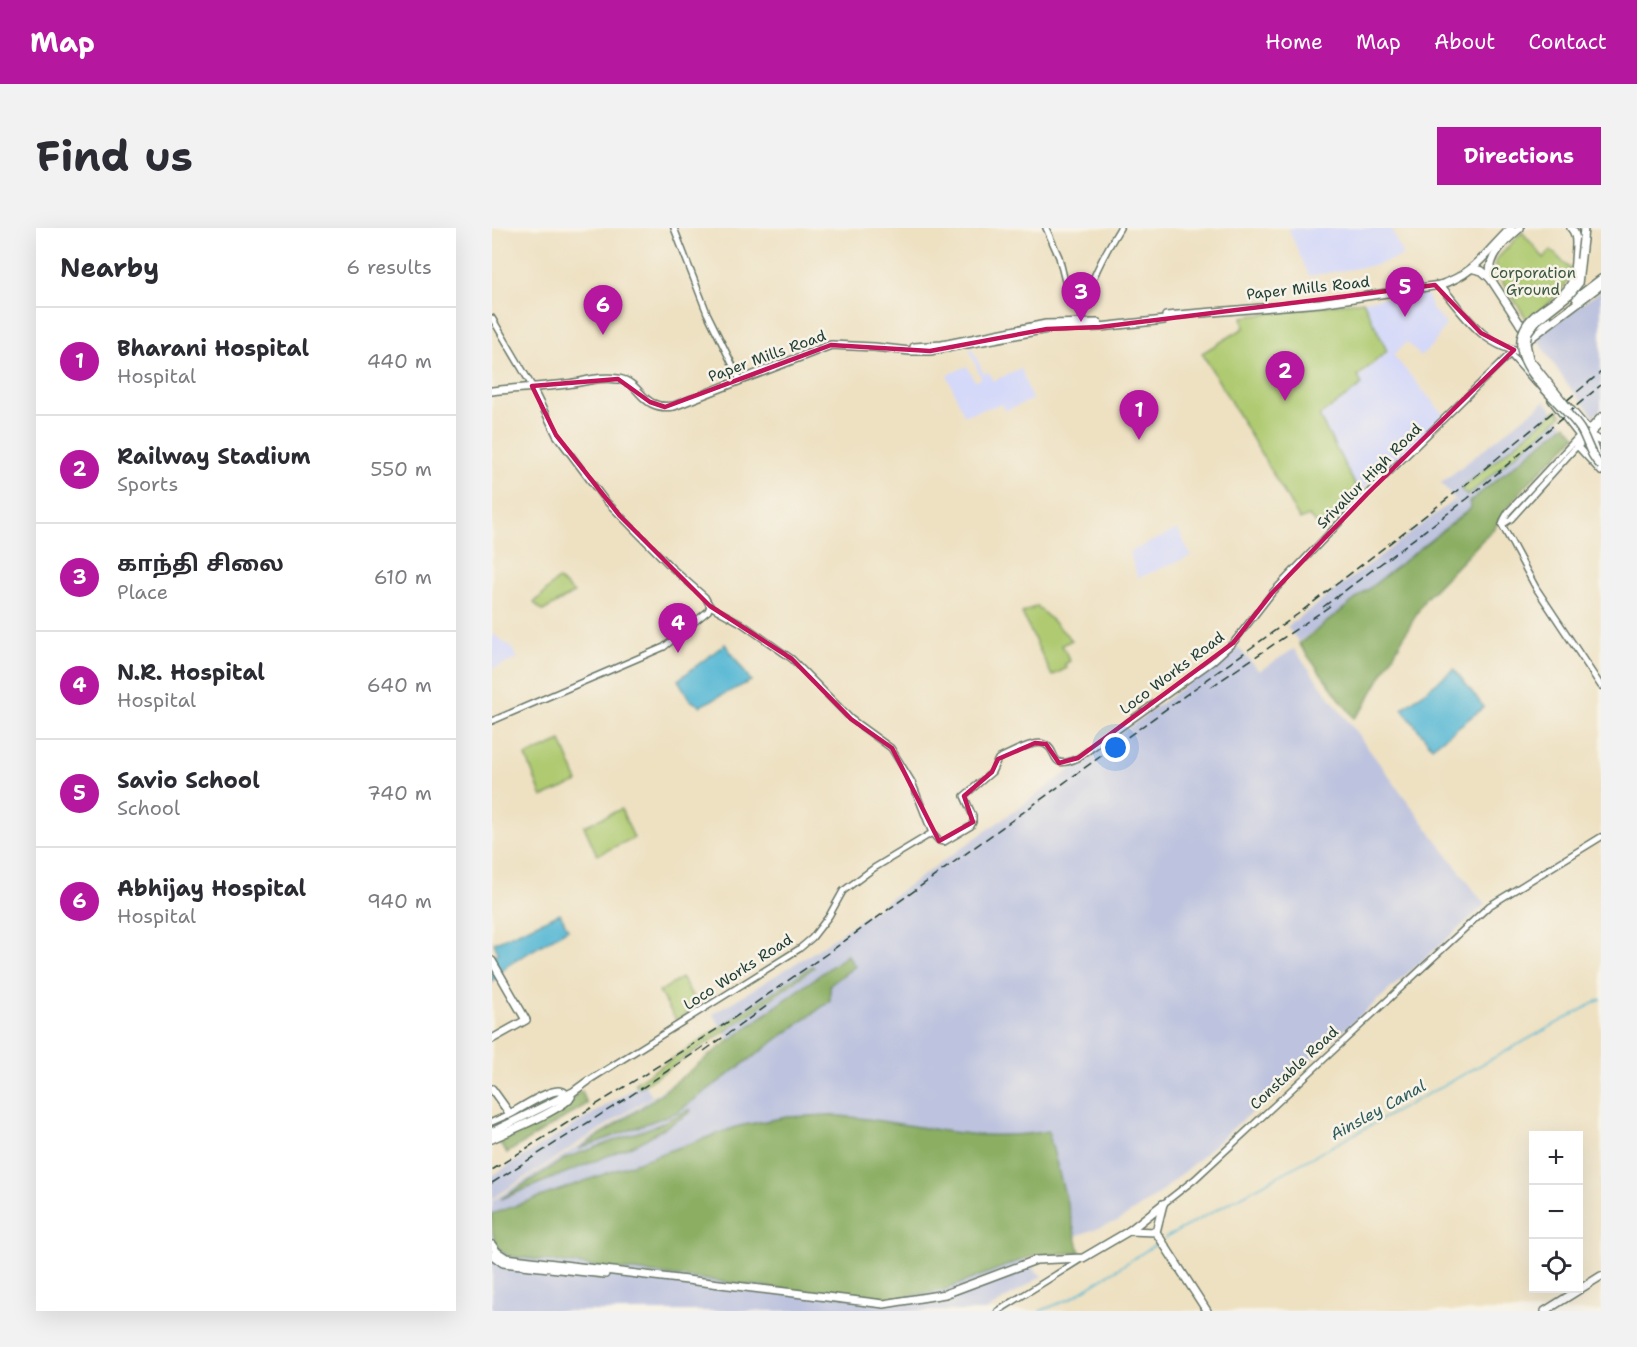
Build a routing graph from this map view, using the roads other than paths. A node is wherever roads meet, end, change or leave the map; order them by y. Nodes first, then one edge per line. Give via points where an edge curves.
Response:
1 (674, 228) edge
2 (1046, 228) edge
3 (1120, 228) edge
4 (1511, 228) edge
5 (1520, 228) edge
6 (1571, 228) edge
7 (1584, 228) edge
8 (1474, 269) junction
9 (1490, 278) junction
10 (1601, 279) edge
11 (1440, 285) junction
12 (1601, 285) edge
13 (1088, 294) junction
14 (492, 318) edge
15 (1520, 324) junction
16 (1081, 325) junction
17 (1526, 337) junction
18 (894, 348) junction
19 (1512, 352) junction
20 (1530, 352) junction
21 (740, 380) junction
22 (532, 386) junction
23 (492, 392) edge
24 (1601, 416) edge
25 (1601, 423) edge
26 (1579, 436) junction
27 (1590, 436) junction
28 (1601, 441) edge
29 (1577, 446) junction
30 (1601, 461) edge
31 (1601, 466) edge
32 (1601, 472) edge
33 (1503, 525) junction
34 (710, 606) junction
35 (1250, 621) joint
36 (1601, 686) edge
37 (492, 721) edge
38 (932, 833) junction
39 (1601, 837) edge
40 (492, 961) edge
41 (492, 1039) edge
42 (588, 1081) joint
43 (492, 1089) edge
44 (569, 1096) junction
45 (510, 1114) junction
46 (492, 1122) edge
47 (492, 1132) edge
48 (492, 1139) edge
49 (1162, 1204) junction
50 (1129, 1231) junction
51 (1156, 1232) junction
52 (492, 1245) edge
53 (492, 1255) edge
54 (1083, 1257) junction
55 (529, 1263) junction
56 (1601, 1276) edge
57 (1601, 1281) edge
58 (998, 1311) edge
59 (1207, 1311) edge
60 (1545, 1311) edge
61 (1552, 1311) edge

1 - 21 street via 707,313
2 - 13 street via 1059,257 1069,298
3 - 13 street
4 - 8 main road
5 - 9 main road via 1492,257
6 - 31 main road, bridge via 1576,239 1572,282 1527,324 1521,337 1521,352 1527,367 1582,431 1591,454
7 - 27 main road, bridge via 1578,284 1532,326 1526,348 1529,359
8 - 9 main road
8 - 11 main road, Paper Mills Road
9 - 15 main road
10 - 15 main road via 1544,322
11 - 16 main road, Paper Mills Road via 1320,303
11 - 19 main road via 1481,333
12 - 17 main road
13 - 16 street
14 - 22 street
15 - 17 main road
16 - 18 main road, Paper Mills Road via 1050,324 942,345
16 - 18 main road, Paper Mills Road via 930,351
17 - 19 main road
17 - 20 street
18 - 21 main road, Paper Mills Road via 831,345
19 - 20 main road
19 - 26 street
19 - 35 street, Srivallur High Road via 1367,494
20 - 24 street via 1584,426 1590,427
21 - 22 main road, Paper Mills Road via 665,407 650,402 629,383 618,379
22 - 23 main road, Paper Mills Road
22 - 34 street via 556,435 604,499
25 - 29 main road
26 - 29 street
26 - 33 street via 1508,512
27 - 28 main road
27 - 30 main road, bridge
29 - 32 street
29 - 33 street
33 - 36 street via 1538,590
34 - 37 street via 664,647
34 - 38 street via 792,659 851,719 891,748 912,782
35 - 38 street, Loco Works Road via 1212,662 1078,758 1059,763 1048,747 1035,743 999,759 992,771 964,796 973,816 971,826 944,842
38 - 42 street, Loco Works Road via 874,867 843,891 829,916 799,949
39 - 49 street, Constable Road via 1489,906 1195,1179
40 - 41 main road via 526,1020
42 - 44 main road
43 - 45 main road
44 - 45 main road via 560,1090 551,1092
44 - 47 main road
44 - 48 main road
45 - 46 street
49 - 50 main road, Constable Road
49 - 51 main road
50 - 51 main road
50 - 54 main road, Constable Road
51 - 59 main road
52 - 55 main road via 506,1258
53 - 55 main road via 503,1263
54 - 55 main road via 1036,1260 945,1294 885,1304
54 - 58 street, Constable Road
56 - 60 main road
57 - 61 main road

